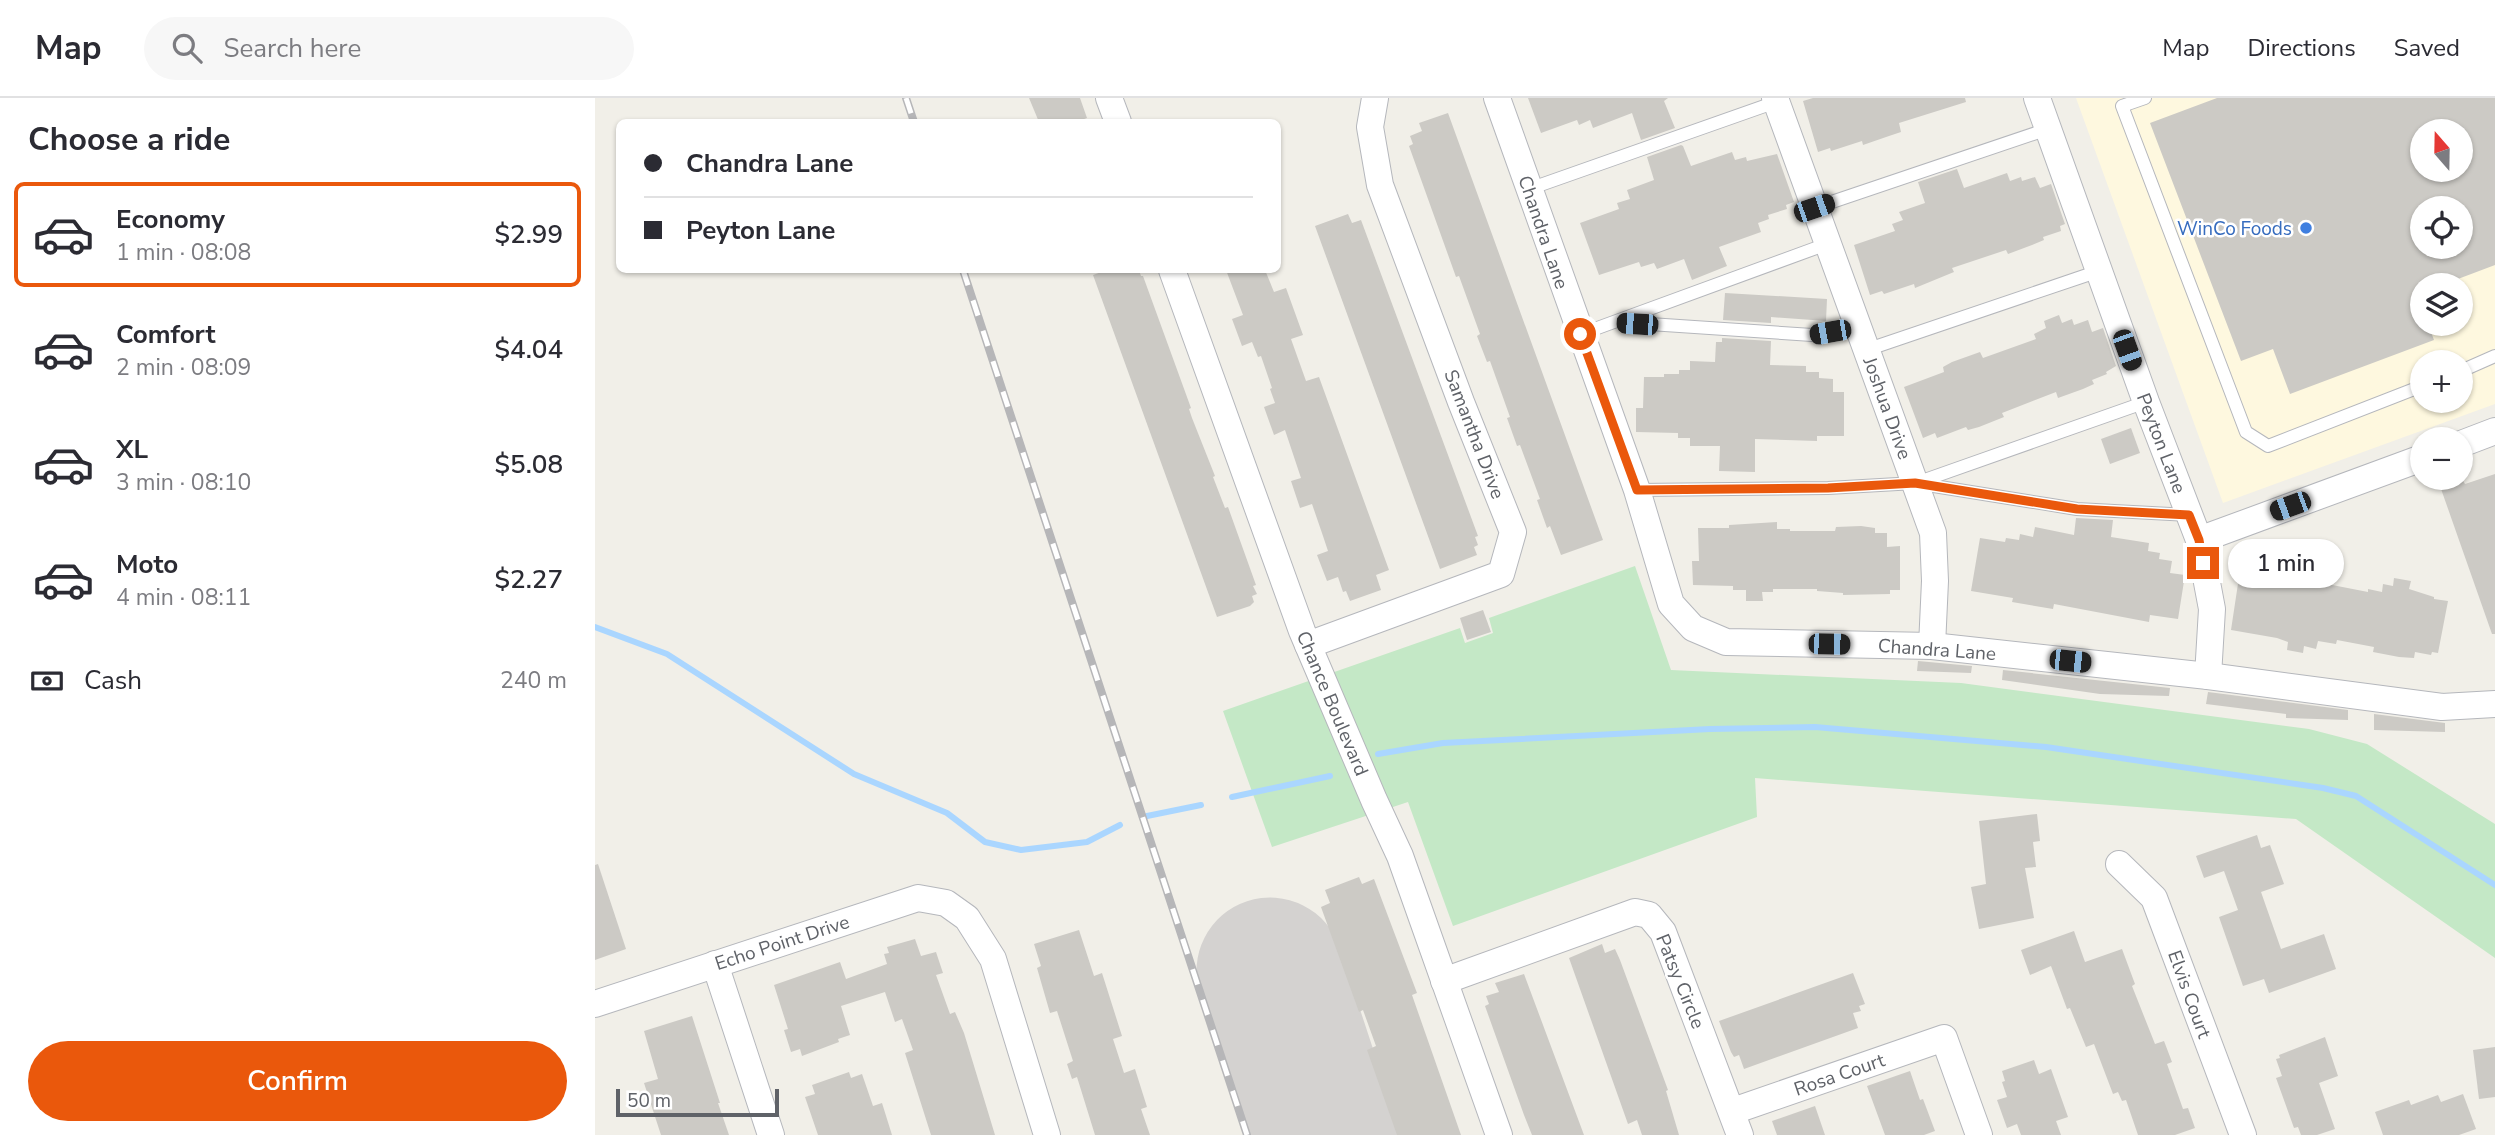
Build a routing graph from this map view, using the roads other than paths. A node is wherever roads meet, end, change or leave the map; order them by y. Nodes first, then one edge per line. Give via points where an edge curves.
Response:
1 (1109, 98) edge
2 (1375, 98) edge
3 (1497, 98) edge
4 (2036, 98) edge
5 (2145, 98) edge
6 (1775, 100) edge
7 (1117, 119) edge
8 (2048, 129) junction
9 (1529, 190) junction
10 (1814, 208) junction
11 (1827, 244) junction
12 (2099, 271) junction
13 (1173, 273) edge
14 (1613, 322) junction
15 (1856, 322) junction
16 (1580, 334) junction
17 (1866, 350) junction
18 (2495, 356) edge
19 (2473, 366) edge
20 (2410, 391) edge
21 (2146, 402) junction
22 (2495, 432) edge
23 (2473, 440) edge
24 (2410, 462) edge
25 (1915, 483) junction
26 (1637, 490) junction
27 (2189, 515) junction
28 (2199, 540) junction
29 (1308, 645) junction
30 (1933, 646) junction
31 (2208, 676) junction
32 (2495, 704) edge
33 (2119, 864) dead end
34 (715, 964) junction
35 (1444, 981) junction
36 (595, 1004) edge
37 (1737, 1123) edge
38 (771, 1135) edge
39 (1047, 1135) edge
40 (1499, 1135) edge
41 (1979, 1135) edge
42 (2243, 1135) edge

1 - 7 street
2 - 29 street, Samantha Drive via 1370,127 1380,185 1513,532 1501,574
3 - 9 street, Chandra Lane
4 - 8 street, Peyton Lane
5 - 20 lane via 2122,106 2246,432 2267,446
6 - 9 lane
6 - 10 street, Joshua Drive
8 - 10 lane
8 - 12 street, Peyton Lane
9 - 16 street, Chandra Lane
10 - 11 street, Joshua Drive
11 - 14 lane
11 - 15 street, Joshua Drive
12 - 17 lane
12 - 21 street, Peyton Lane
13 - 29 street, Chance Boulevard
14 - 15 lane via 1812,335
14 - 16 lane
15 - 17 street, Joshua Drive
16 - 26 street, Chandra Lane
17 - 25 street, Joshua Drive
18 - 19 lane
21 - 25 lane
21 - 27 street, Peyton Lane
22 - 23 street
24 - 28 street
25 - 26 lane
25 - 27 lane via 2077,509
25 - 30 street, Joshua Drive via 1933,533
26 - 30 street, Chandra Lane via 1671,604 1693,628 1726,642
27 - 28 street, Peyton Lane
28 - 31 street, Peyton Lane via 2212,609
29 - 35 street, Chance Boulevard via 1400,856
30 - 31 street, Chandra Lane
31 - 32 street, Chandra Lane via 2442,707
33 - 42 street, Elvis Court via 2154,898
34 - 36 street, Echo Point Drive
34 - 38 street
34 - 39 street, Echo Point Drive via 918,898 946,903 967,918 993,959
35 - 37 street, Patsy Circle via 1635,912 1649,915 1663,932
35 - 40 street, Chance Boulevard
37 - 41 street, Rosa Court via 1944,1038

